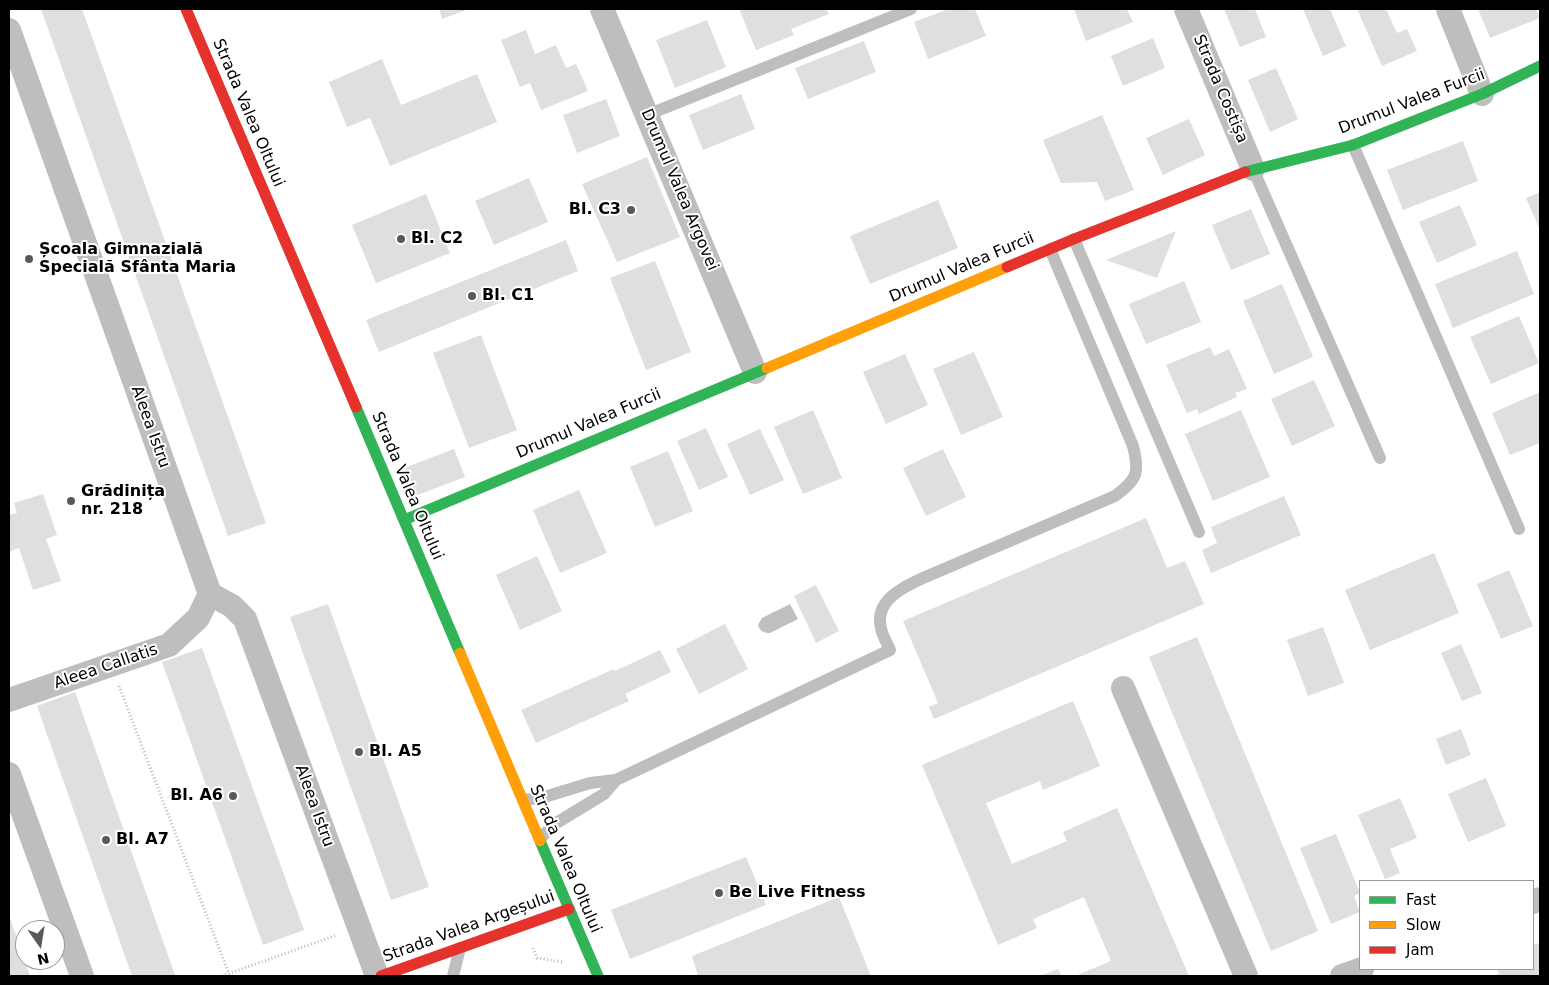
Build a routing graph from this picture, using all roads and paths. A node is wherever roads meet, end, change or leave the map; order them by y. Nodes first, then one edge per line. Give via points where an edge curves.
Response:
1 (186, 9) edge
2 (602, 9) edge
3 (911, 9) edge
4 (1186, 9) edge
5 (1448, 9) edge
6 (9, 30) edge
7 (1540, 66) edge
8 (1482, 94) junction
9 (647, 115) junction
10 (1353, 145) junction
11 (1253, 169) junction
12 (1074, 239) junction
13 (1050, 249) junction
14 (755, 372) junction
15 (1380, 458) dead end
16 (404, 520) junction
17 (1518, 529) dead end
18 (1198, 532) dead end
19 (210, 594) junction
20 (111, 665) junction
21 (1122, 688) dead end
22 (9, 700) edge
23 (9, 774) edge
24 (616, 780) junction
25 (523, 800) junction
26 (540, 839) junction
27 (569, 908) junction
28 (525, 924) junction
29 (358, 927) junction
30 (460, 948) junction
31 (566, 968) dead end
32 (1359, 970) edge
33 (229, 974) junction
34 (82, 976) edge
35 (222, 976) edge
36 (377, 976) edge
37 (381, 976) edge
38 (453, 976) edge
39 (598, 976) edge
40 (1246, 976) edge
41 (1342, 976) edge

1 - 16 main road, Strada Valea Oltului
2 - 9 street, Drumul Valea Argovei
3 - 9 lane
4 - 11 street, Strada Costișa
5 - 8 street
6 - 19 street, Aleea Istru
7 - 8 main road, Drumul Valea Furcii
8 - 10 main road, Drumul Valea Furcii
9 - 14 street, Drumul Valea Argovei
10 - 11 main road, Drumul Valea Furcii
10 - 17 lane
11 - 12 main road, Drumul Valea Furcii
11 - 15 lane
12 - 13 main road, Drumul Valea Furcii
12 - 18 lane
13 - 14 main road, Drumul Valea Furcii
13 - 24 lane via 1133,446 1136,474 1129,485 1115,496 909,584 895,593 880,613 880,628 890,650
14 - 16 main road, Drumul Valea Furcii
16 - 25 main road, Strada Valea Oltului
19 - 20 street, Aleea Callatis via 198,618 169,645
19 - 29 street, Aleea Istru via 232,606 245,618
20 - 22 street, Aleea Callatis
20 - 33 path
21 - 40 street
23 - 34 street
24 - 25 lane via 590,783
24 - 26 lane via 604,794 553,826
25 - 26 main road, Strada Valea Oltului
26 - 27 main road, Strada Valea Oltului
27 - 28 main road, Strada Valea Argeșului
27 - 39 main road, Strada Valea Oltului
28 - 30 main road, Strada Valea Argeșului
28 - 31 path via 537,958 561,960
29 - 33 path
29 - 36 street, Aleea Istru
30 - 37 main road, Strada Valea Argeșului
30 - 38 lane
32 - 41 street
33 - 35 path

